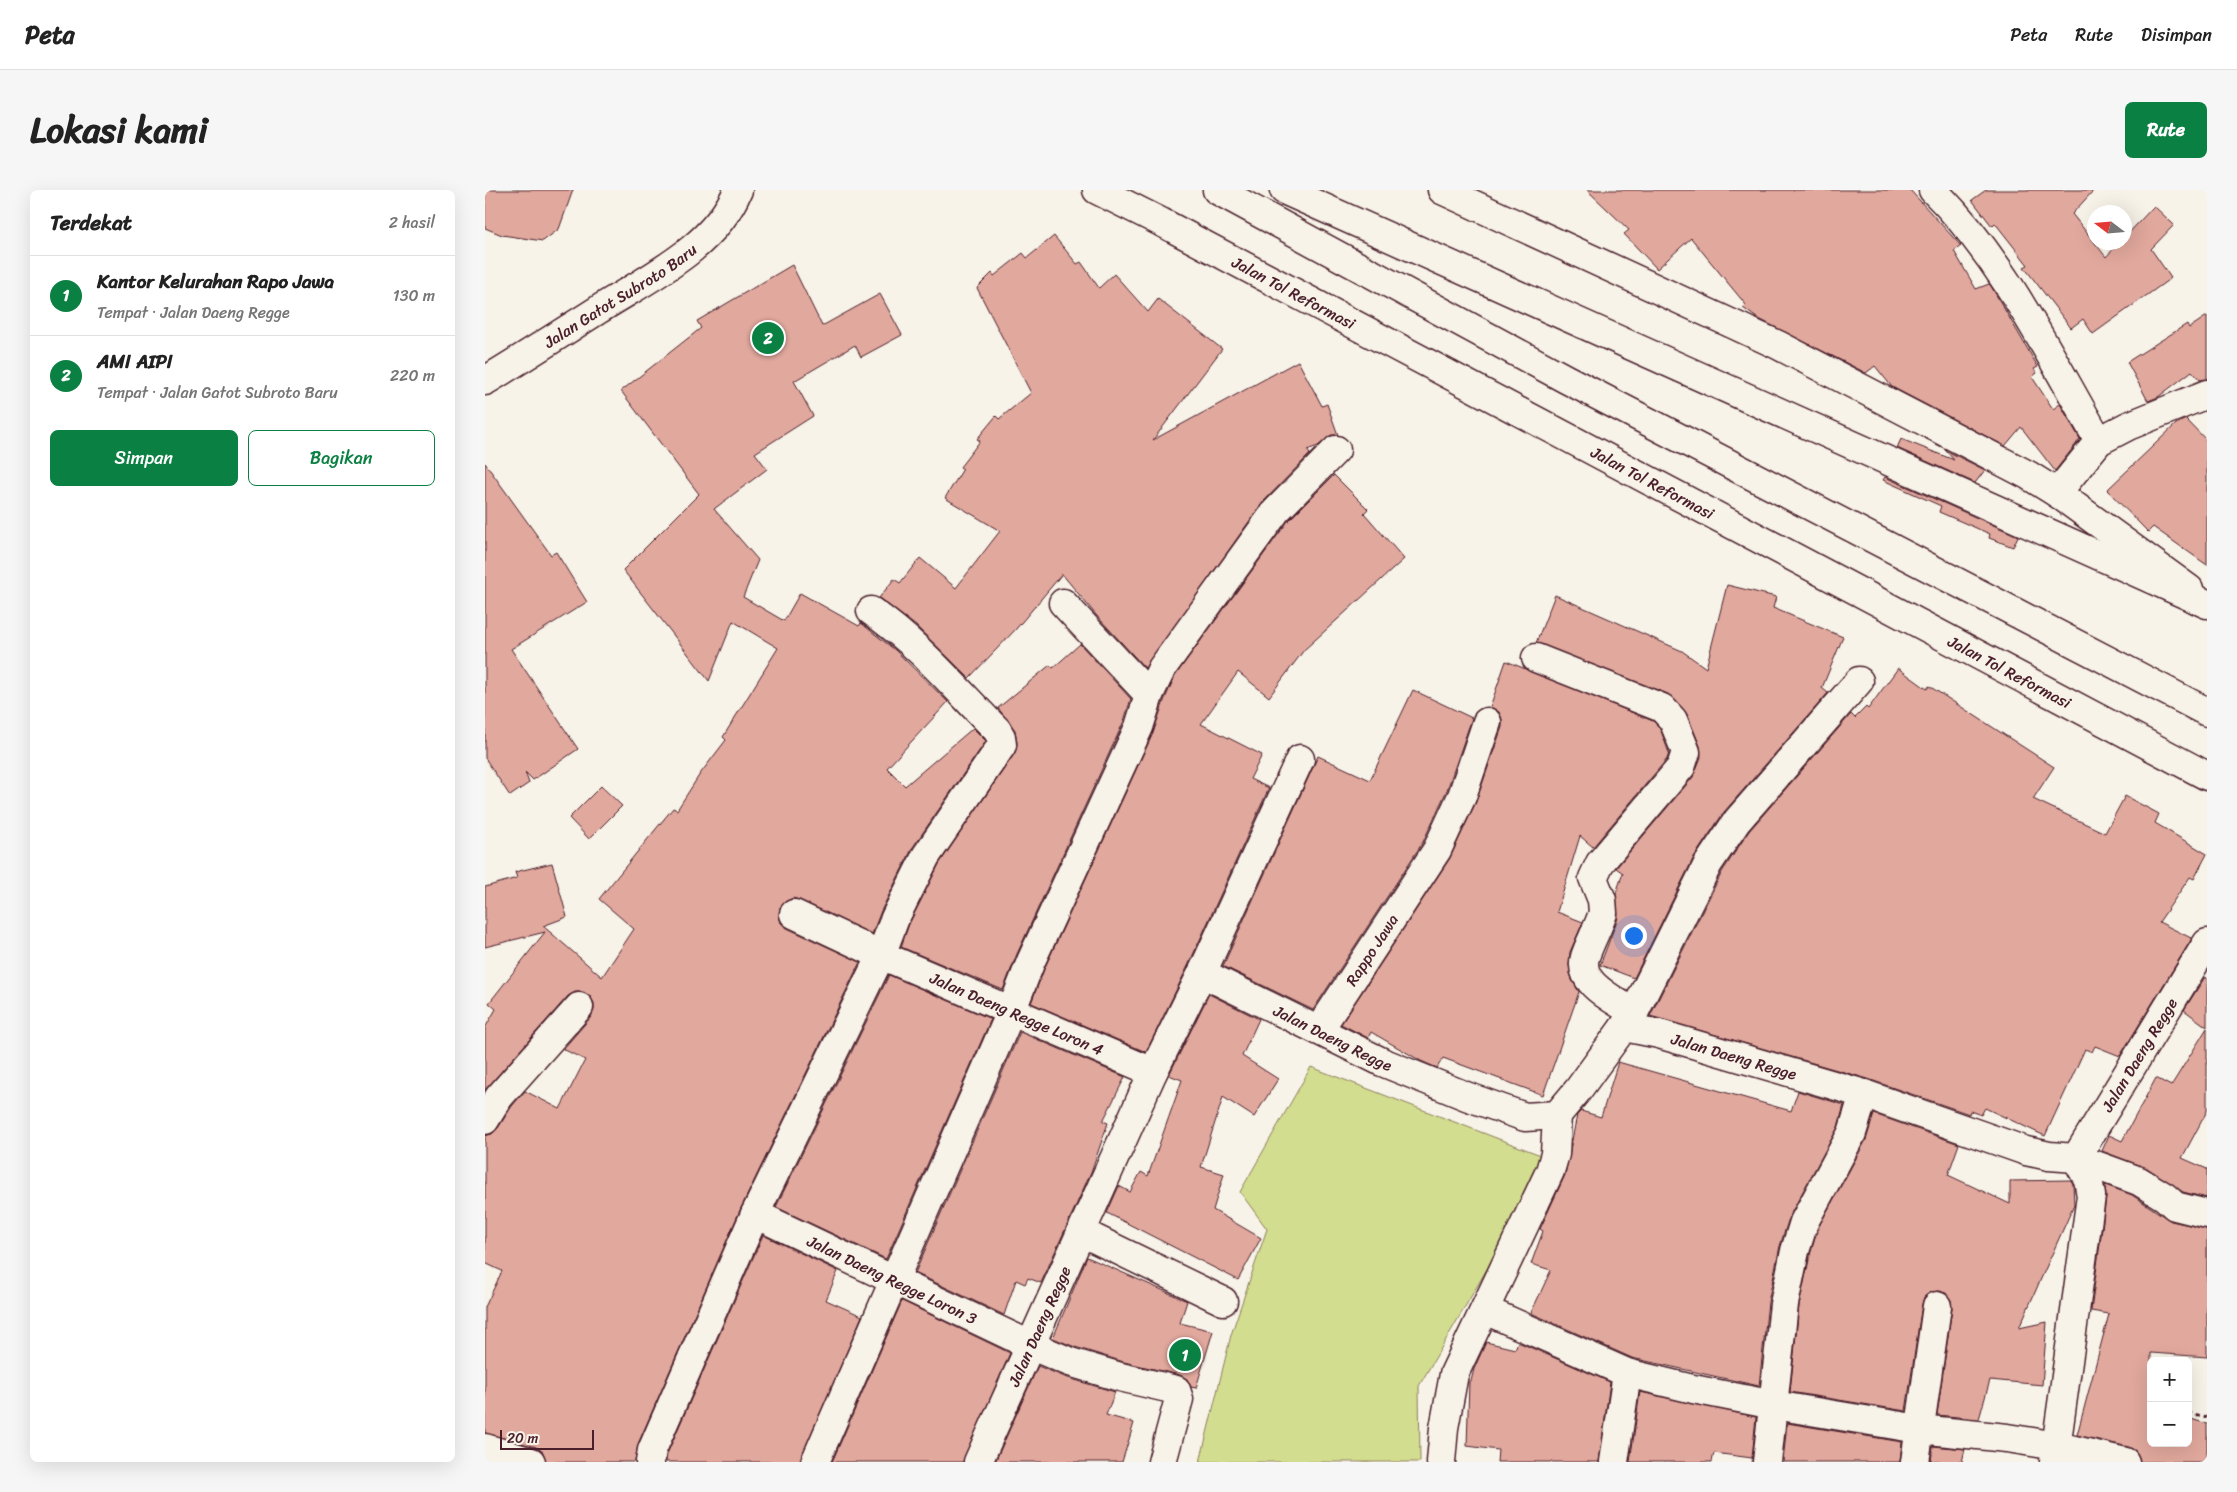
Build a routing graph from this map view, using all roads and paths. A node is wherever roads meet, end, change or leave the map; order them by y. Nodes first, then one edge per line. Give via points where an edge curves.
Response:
1 (738, 190) edge
2 (1097, 190) edge
3 (1217, 190) edge
4 (1284, 190) edge
5 (1442, 190) edge
6 (1933, 190) edge
7 (485, 381) edge
8 (2207, 394) edge
9 (2099, 441) junction
10 (1336, 450) dead end
11 (2057, 493) junction
12 (1063, 603) dead end
13 (2207, 603) edge
14 (871, 611) dead end
15 (1536, 658) dead end
16 (1859, 682) dead end
17 (1149, 695) junction
18 (2207, 712) edge
19 (1487, 722) dead end
20 (1300, 759) dead end
21 (2207, 776) edge
22 (794, 914) dead end
23 (2207, 943) edge
24 (881, 955) junction
25 (1201, 973) junction
26 (579, 1006) dead end
27 (1011, 1012) junction
28 (1629, 1020) junction
29 (1319, 1030) junction
30 (1153, 1072) junction
31 (1865, 1094) junction
32 (1557, 1115) junction
33 (485, 1120) edge
34 (2076, 1158) junction
35 (755, 1214) junction
36 (2207, 1214) edge
37 (1081, 1232) junction
38 (895, 1280) junction
39 (1223, 1302) dead end
40 (1937, 1306) dead end
41 (1485, 1310) junction
42 (1030, 1345) junction
43 (1627, 1372) junction
44 (1774, 1406) junction
45 (2192, 1414) edge
46 (2207, 1417) edge
47 (1919, 1429) junction
48 (485, 1448) edge
49 (2055, 1454) edge
50 (531, 1462) edge
51 (650, 1462) edge
52 (815, 1462) edge
53 (978, 1462) edge
54 (1162, 1462) edge
55 (1441, 1462) edge
56 (1614, 1462) edge
57 (1767, 1462) edge
58 (1915, 1462) edge
59 (2125, 1462) edge

1 - 7 main road, Jalan Gatot Subroto Baru via 722,218 707,235 672,262
2 - 21 main road, Jalan Tol Reformasi
3 - 18 main road via 1575,383
4 - 13 main road
5 - 11 main road via 1778,345
6 - 9 main road via 1949,206 2008,286
8 - 9 main road
9 - 11 main road
10 - 17 main road via 1275,511 1162,668
11 - 13 main road
12 - 17 main road
14 - 24 main road via 922,651 997,730 1002,742 926,856 895,918
15 - 28 main road via 1662,708 1673,720 1686,752 1681,768 1600,862 1593,878 1604,906 1585,958 1587,977
16 - 28 main road via 1737,821 1708,864
17 - 27 main road via 1139,726 1031,961
19 - 29 main road, Rappo Jawa via 1462,796 1437,850
20 - 25 main road, Jalan Daeng Regge
22 - 24 main road, Jalan Daeng Regge Loron 4
23 - 34 main road, Jalan Daeng Regge
24 - 27 main road, Jalan Daeng Regge Loron 4
24 - 35 main road
25 - 29 main road, Jalan Daeng Regge
25 - 30 main road, Jalan Daeng Regge
26 - 33 main road via 499,1097
27 - 30 main road, Jalan Daeng Regge Loron 4
27 - 38 main road
28 - 31 main road, Jalan Daeng Regge via 1659,1034
28 - 32 main road
29 - 32 main road, Jalan Daeng Regge via 1382,1062 1510,1112 1525,1117
30 - 37 main road, Jalan Daeng Regge
31 - 34 main road, Jalan Daeng Regge via 2026,1151
31 - 44 main road via 1852,1133 1799,1235 1784,1304
32 - 41 main road via 1555,1154 1550,1172
34 - 36 main road via 2139,1181 2175,1206
34 - 49 main road via 2088,1179 2091,1196
35 - 38 main road, Jalan Daeng Regge Loron 3
35 - 51 main road via 652,1450
37 - 39 main road
37 - 42 main road, Jalan Daeng Regge
38 - 42 main road, Jalan Daeng Regge Loron 3
38 - 52 main road
40 - 47 main road
41 - 43 main road
41 - 55 main road via 1454,1374
42 - 53 main road, Jalan Daeng Regge
42 - 54 main road, Jalan Daeng Regge Loron 3 via 1103,1372 1176,1390 1179,1399
43 - 44 main road
43 - 56 main road
44 - 47 main road
44 - 57 main road
45 - 46 path
47 - 49 main road via 2007,1438
47 - 58 main road
48 - 50 main road
49 - 59 main road

